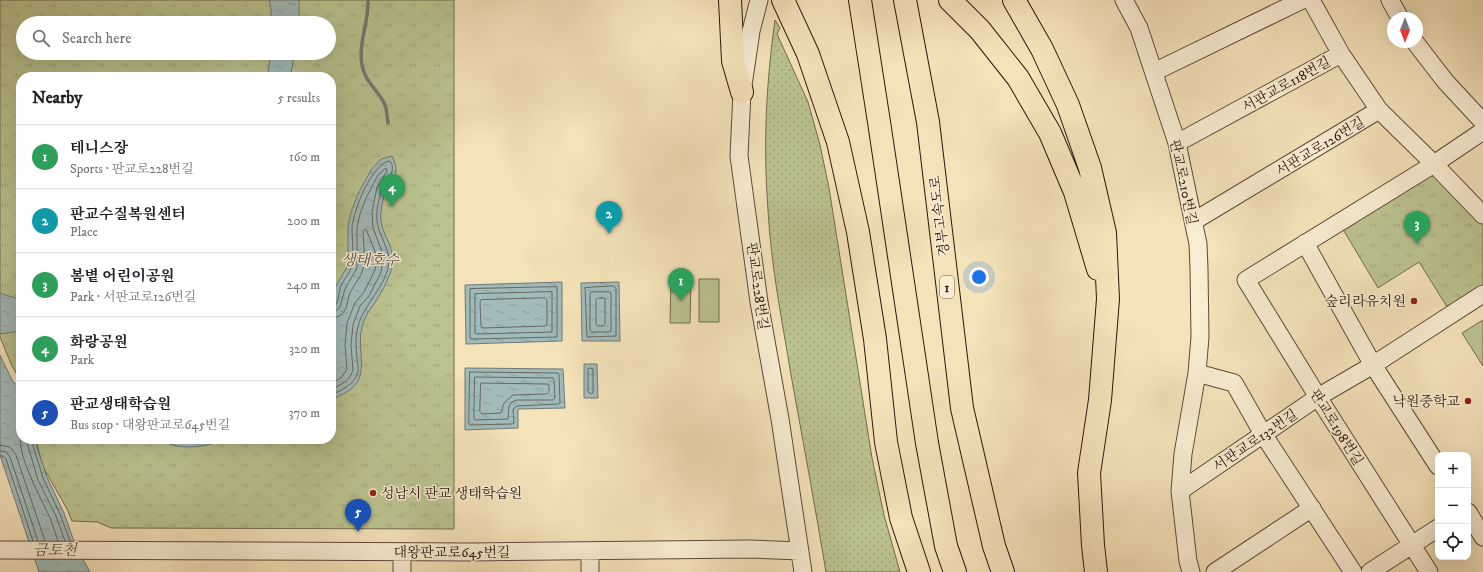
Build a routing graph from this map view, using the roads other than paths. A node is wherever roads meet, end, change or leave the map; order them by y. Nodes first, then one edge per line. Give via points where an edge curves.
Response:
1 (730, 0) edge
2 (759, 0) edge
3 (783, 0) edge
4 (860, 0) edge
5 (905, 0) edge
6 (950, 0) edge
7 (1014, 0) edge
8 (1124, 0) edge
9 (1302, 0) edge
10 (1311, 0) edge
11 (1390, 0) edge
12 (1397, 12) edge
13 (1420, 48) edge
14 (1341, 54) junction
15 (1154, 72) junction
16 (742, 92) junction
17 (1379, 110) junction
18 (1483, 122) edge
19 (1483, 131) edge
20 (1177, 143) junction
21 (1434, 164) junction
22 (1483, 215) edge
23 (1194, 222) junction
24 (1305, 243) junction
25 (1483, 294) edge
26 (1108, 299) junction
27 (1373, 365) junction
28 (1197, 374) junction
29 (1318, 397) junction
30 (1263, 434) junction
31 (1435, 461) edge
32 (1180, 491) junction
33 (1312, 508) junction
34 (1471, 517) edge
35 (1435, 530) edge
36 (1483, 537) edge
37 (1412, 546) junction
38 (2, 550) edge
39 (590, 551) junction
40 (800, 551) junction
41 (402, 552) junction
42 (402, 572) edge
43 (590, 572) edge
44 (803, 572) edge
45 (918, 572) edge
46 (955, 572) edge
47 (1003, 572) edge
48 (1096, 572) edge
49 (1191, 572) edge
50 (1216, 572) edge
51 (1353, 572) edge
52 (1370, 572) edge
53 (1429, 572) edge

1 - 16 highway via 733,61
2 - 16 street, 판교로228번길 via 751,31
3 - 45 highway via 808,54 838,142 858,232 875,339 886,442 901,518
4 - 46 highway via 927,444 946,546
5 - 47 highway, 경부고속도로 / 1 via 928,122 962,408 994,546
6 - 26 highway via 980,30 1018,78 1050,133 1075,192
7 - 26 highway via 1042,49 1068,105 1090,168 1105,234
8 - 15 street, 판교로210번길 via 1139,28
9 - 15 street
10 - 14 street, 서판교로118번길
11 - 12 street
13 - 18 street via 1445,81
14 - 17 street
14 - 20 street, 서판교로118번길
15 - 20 street, 판교로210번길
16 - 40 street, 판교로228번길 via 739,156 758,302 780,419
17 - 21 street, 서판교로126번길
17 - 23 street, 서판교로126번길
19 - 21 street
20 - 23 street, 판교로210번길
21 - 22 street, 서판교로126번길
21 - 24 street
23 - 28 street, 판교로210번길 via 1199,269 1200,337
24 - 27 street
24 - 29 street, 판교로198번길 via 1246,280
25 - 27 street, 서판교로132번길
26 - 48 highway via 1100,400 1089,473
27 - 29 street, 서판교로132번길
27 - 31 street
28 - 30 street via 1234,383
28 - 32 street, 판교로210번길 via 1183,454
29 - 30 street, 서판교로132번길
29 - 37 street, 판교로198번길
30 - 32 street, 서판교로132번길
30 - 33 street
32 - 49 street, 판교로210번길
33 - 50 street
33 - 51 street
34 - 36 street
35 - 37 street
37 - 52 street
37 - 53 street, 판교로198번길
38 - 41 street, 대왕판교로645번길
39 - 40 street, 대왕판교로645번길
39 - 41 street, 대왕판교로645번길
39 - 43 street
40 - 44 street, 판교로228번길
41 - 42 street

